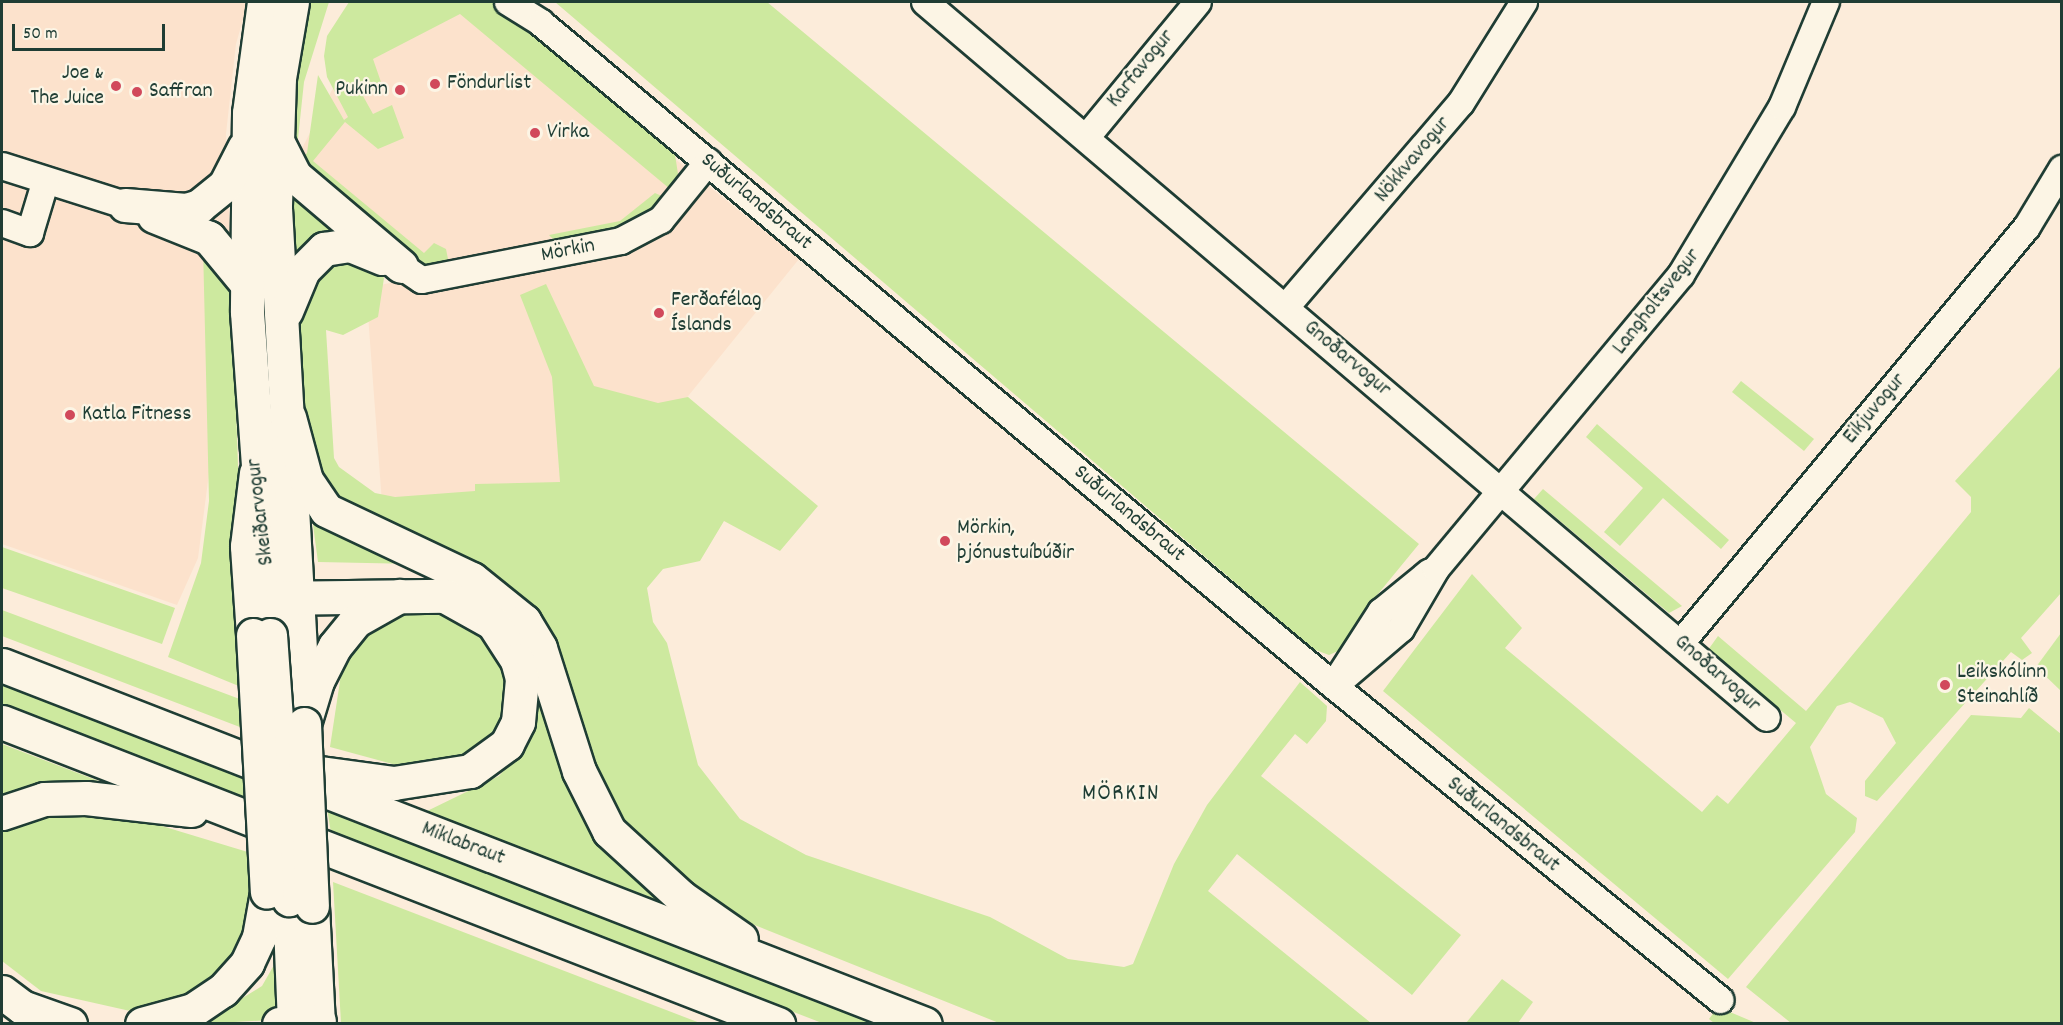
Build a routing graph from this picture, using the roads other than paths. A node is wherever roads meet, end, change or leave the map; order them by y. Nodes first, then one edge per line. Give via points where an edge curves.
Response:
1 (264, 2) edge
2 (292, 2) edge
3 (508, 2) edge
4 (523, 2) edge
5 (925, 2) edge
6 (1198, 2) edge
7 (1524, 2) edge
8 (1826, 2) edge
9 (541, 22) junction
10 (1086, 138) junction
11 (261, 139) junction
12 (708, 162) junction
13 (2, 166) edge
14 (2061, 169) edge
15 (46, 180) junction
16 (125, 205) junction
17 (2, 223) edge
18 (401, 266) junction
19 (247, 284) junction
20 (1286, 307) junction
21 (283, 318) junction
22 (289, 417) junction
23 (256, 472) junction
24 (1502, 490) junction
25 (472, 579) junction
26 (283, 586) junction
27 (406, 593) junction
28 (275, 636) junction
29 (1681, 643) junction
30 (2, 665) edge
31 (1334, 686) junction
32 (1767, 718) dead end
33 (2, 722) edge
34 (304, 724) junction
35 (225, 751) junction
36 (2, 813) edge
37 (254, 820) junction
38 (289, 899) junction
39 (787, 970) junction
40 (2, 992) edge
41 (1721, 1000) dead end
42 (70, 1023) edge
43 (142, 1023) edge
44 (301, 1023) edge
45 (778, 1023) edge
46 (925, 1023) edge

1 - 11 main road, Skeiðarvogur
2 - 11 main road, Skeiðarvogur
3 - 9 street, Suðurlandsbraut
4 - 9 street, Suðurlandsbraut
5 - 10 street, Gnoðarvogur
6 - 10 street, Karfavogur
7 - 20 street, Nökkvavogur via 1461,103
8 - 24 street, Langholtsvegur via 1782,107 1698,250
9 - 12 street, Suðurlandsbraut
10 - 20 street, Gnoðarvogur
11 - 16 main road via 225,185 199,206 186,210
11 - 18 main road via 295,176
11 - 19 main road, Skeiðarvogur
11 - 21 main road, Skeiðarvogur
12 - 18 street, Mörkin via 661,220 621,241 422,280
12 - 31 street, Suðurlandsbraut
13 - 15 street
14 - 29 street, Eikjuvogur via 2027,227
15 - 16 street
15 - 17 street via 30,232
16 - 19 main road via 209,238
18 - 21 main road via 350,246 324,249 303,270
19 - 23 main road, Skeiðarvogur
20 - 24 street, Gnoðarvogur
21 - 22 main road, Skeiðarvogur
22 - 25 main road via 306,480 326,510
22 - 26 main road, Skeiðarvogur
23 - 26 main road, Skeiðarvogur
23 - 28 main road via 247,546
24 - 29 street, Gnoðarvogur
24 - 31 street, Langholtsvegur via 1436,569 1381,612
25 - 26 main road via 436,571
25 - 39 main road via 524,621 540,648 579,771 609,831 681,897
26 - 27 main road
26 - 28 main road, Skeiðarvogur
27 - 34 main road via 355,621 328,658
27 - 35 main road via 445,596 474,608 506,639 522,679 518,722 507,744 452,778 394,783 339,777
28 - 34 main road, Skeiðarvogur
28 - 38 main road, bridge
29 - 32 street, Gnoðarvogur
30 - 35 main road, Miklabraut
31 - 41 street, Suðurlandsbraut
33 - 37 main road
34 - 38 main road, Skeiðarvogur, bridge
35 - 39 main road, Miklabraut
36 - 37 main road via 45,799 87,798
37 - 45 main road
38 - 43 main road via 259,938 247,963 223,990 193,1010
38 - 44 main road, Skeiðarvogur
39 - 46 main road, Miklabraut
40 - 42 main road via 22,1007

